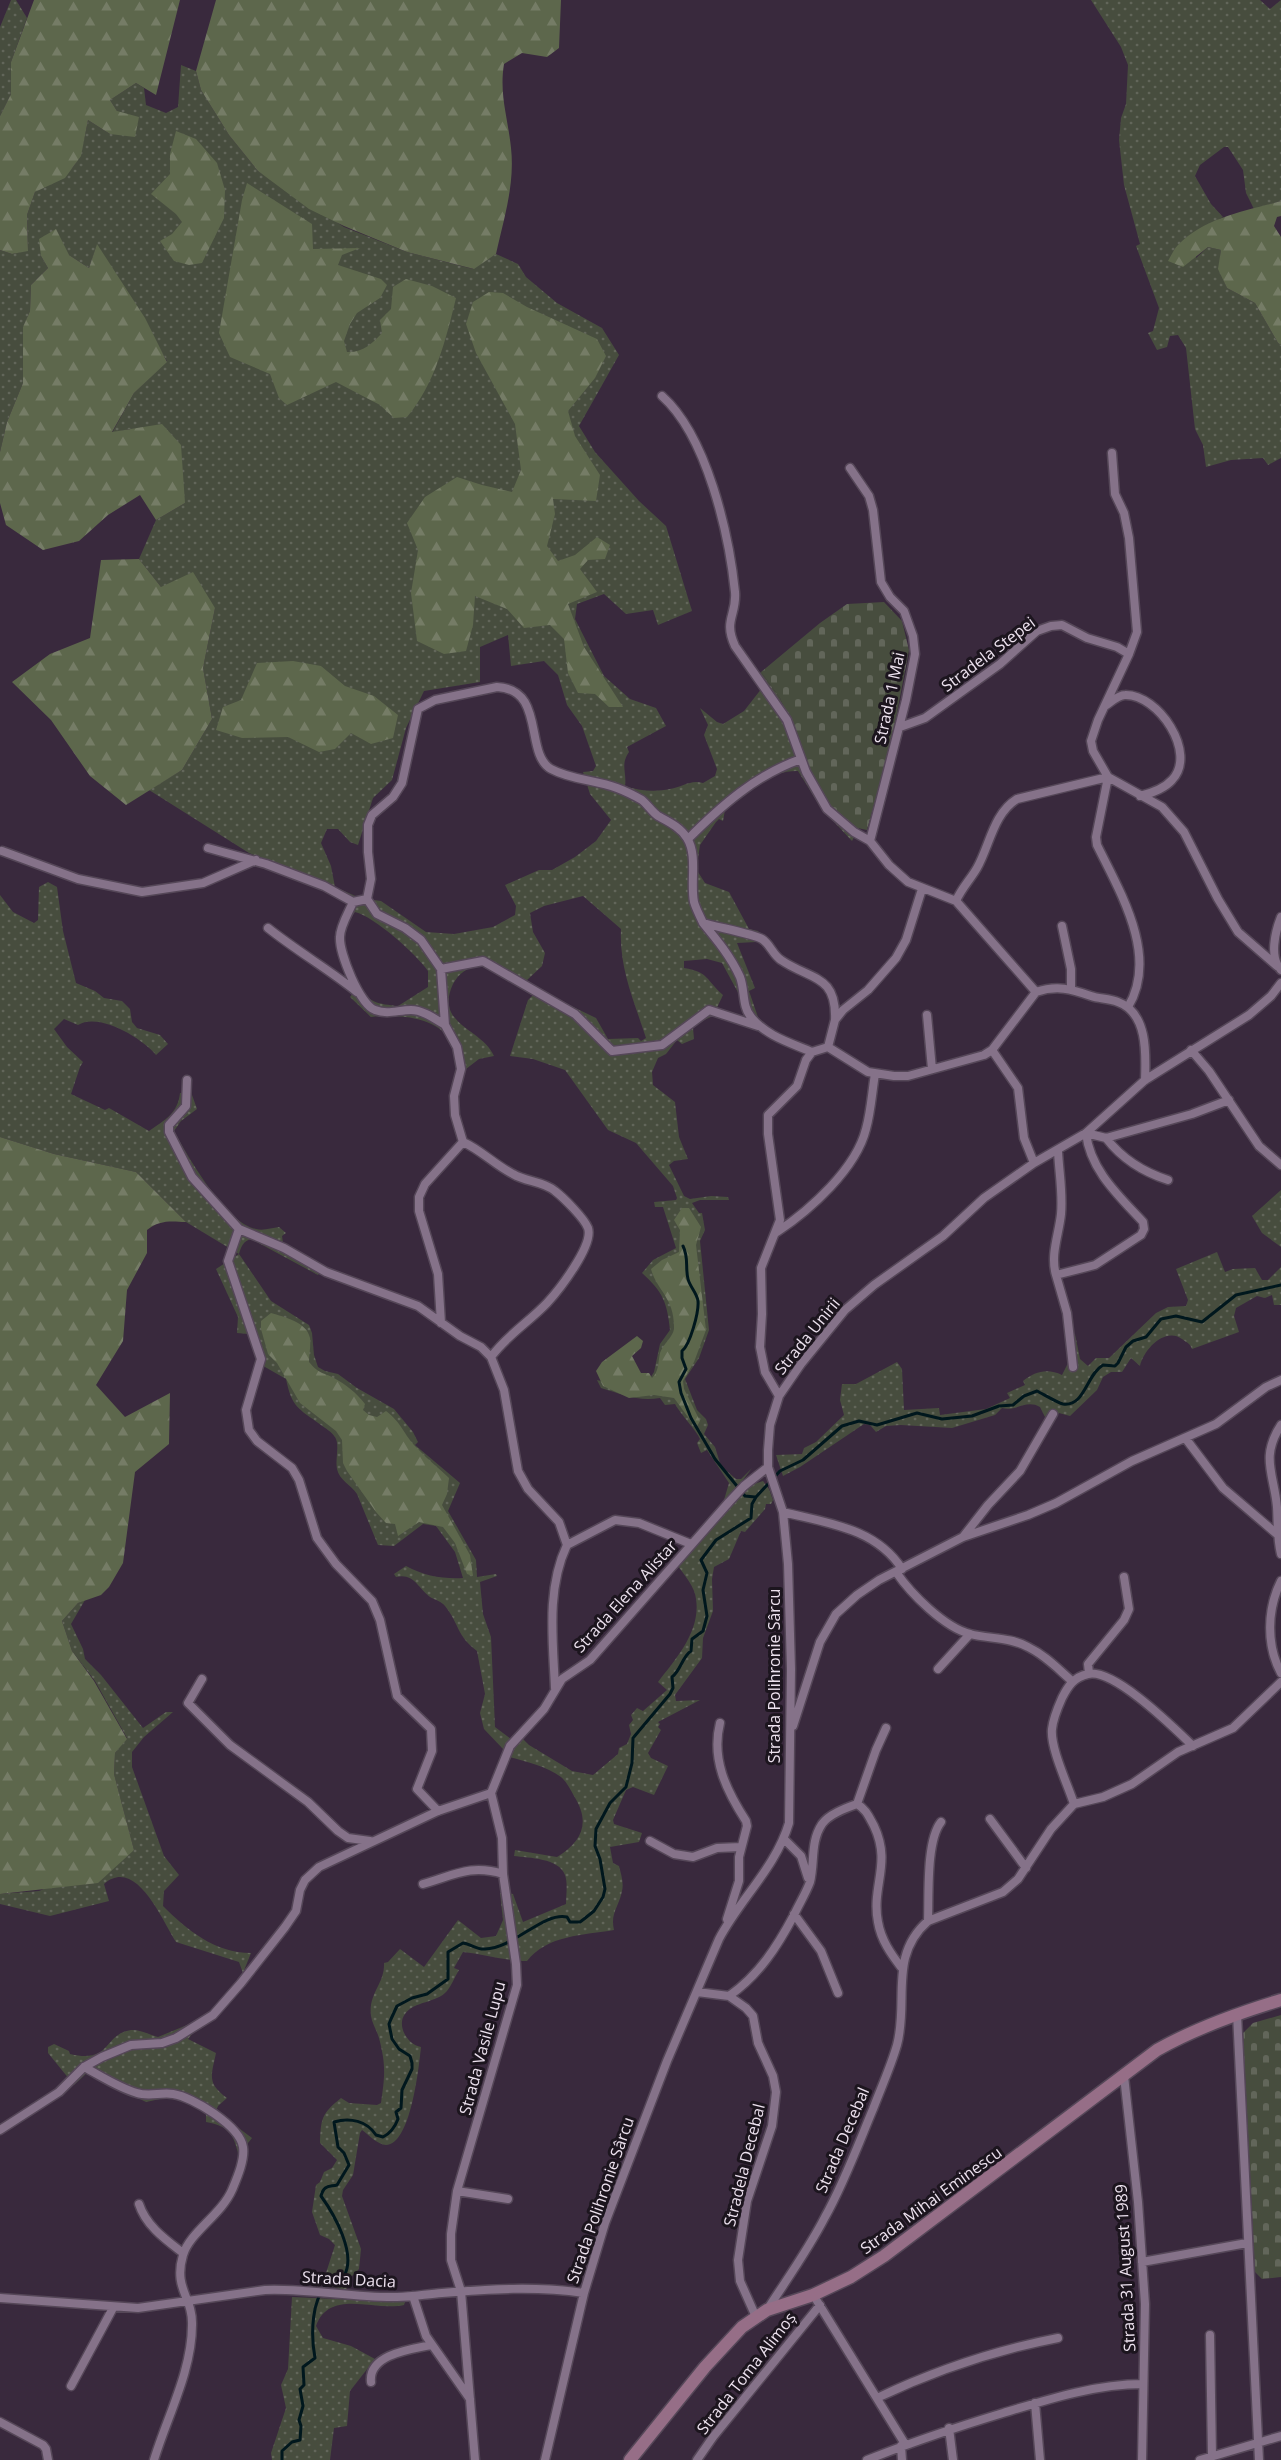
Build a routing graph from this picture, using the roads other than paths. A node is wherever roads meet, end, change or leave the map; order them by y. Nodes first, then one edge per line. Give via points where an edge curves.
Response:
1 (662, 396) dead end
2 (1112, 453) dead end
3 (850, 468) dead end
4 (1129, 654) junction
5 (1104, 707) junction
6 (900, 727) junction
7 (801, 759) junction
8 (1108, 777) junction
9 (1139, 796) junction
10 (688, 839) junction
11 (870, 841) junction
12 (208, 848) dead end
13 (2, 851) dead end
14 (256, 860) junction
15 (922, 889) junction
16 (956, 901) junction
17 (353, 902) junction
18 (368, 902) junction
19 (1281, 917) edge
20 (703, 923) junction
21 (1062, 926) dead end
22 (268, 928) dead end
23 (1279, 968) edge
24 (441, 969) junction
25 (1281, 983) edge
26 (1071, 988) junction
27 (1036, 992) junction
28 (359, 994) junction
29 (1128, 1007) junction
30 (927, 1015) dead end
31 (835, 1020) junction
32 (445, 1025) junction
33 (761, 1027) junction
34 (828, 1047) junction
35 (992, 1050) junction
36 (1191, 1050) junction
37 (812, 1052) junction
38 (932, 1069) junction
39 (875, 1074) junction
40 (187, 1080) dead end
41 (1145, 1080) junction
42 (1229, 1100) junction
43 (1086, 1133) junction
44 (1107, 1138) junction
45 (463, 1142) junction
46 (1058, 1151) junction
47 (1034, 1163) junction
48 (1281, 1165) edge
49 (1168, 1180) dead end
50 (238, 1229) junction
51 (777, 1232) junction
52 (1056, 1275) junction
53 (441, 1323) junction
54 (491, 1357) junction
55 (1073, 1367) dead end
56 (1281, 1380) edge
57 (779, 1395) junction
58 (1053, 1414) dead end
59 (1281, 1425) edge
60 (1186, 1439) junction
61 (768, 1467) junction
62 (783, 1512) junction
63 (1278, 1535) junction
64 (963, 1537) junction
65 (691, 1544) junction
66 (567, 1545) junction
67 (1281, 1554) edge
68 (899, 1571) junction
69 (1124, 1577) dead end
70 (1281, 1581) edge
71 (970, 1634) junction
72 (938, 1669) dead end
73 (1089, 1673) junction
74 (1281, 1673) edge
75 (202, 1679) dead end
76 (1072, 1681) junction
77 (1281, 1682) edge
78 (555, 1688) junction
79 (720, 1723) dead end
80 (886, 1728) dead end
81 (788, 1737) junction
82 (1193, 1746) junction
83 (491, 1793) junction
84 (857, 1804) junction
85 (1074, 1804) junction
86 (438, 1810) junction
87 (990, 1819) dead end
88 (941, 1822) dead end
89 (784, 1839) junction
90 (650, 1841) dead end
91 (370, 1842) junction
92 (741, 1846) junction
93 (1026, 1868) junction
94 (503, 1875) junction
95 (423, 1884) dead end
96 (809, 1884) junction
97 (795, 1914) junction
98 (928, 1921) junction
99 (726, 1926) junction
100 (902, 1967) junction
101 (697, 1992) junction
102 (838, 1993) dead end
103 (729, 1996) junction
104 (1281, 2000) edge
105 (1237, 2014) junction
106 (84, 2067) junction
107 (1124, 2076) junction
108 (0, 2130) edge
109 (457, 2191) junction
110 (508, 2199) dead end
111 (139, 2204) dead end
112 (1247, 2243) junction
113 (183, 2253) junction
114 (1142, 2262) junction
115 (461, 2291) junction
116 (584, 2294) junction
117 (414, 2296) junction
118 (0, 2298) edge
119 (816, 2300) junction
120 (188, 2302) junction
121 (113, 2308) junction
122 (761, 2314) junction
123 (1210, 2335) dead end
124 (1058, 2338) dead end
125 (431, 2345) junction
126 (371, 2382) dead end
127 (1143, 2384) junction
128 (71, 2386) dead end
129 (877, 2398) junction
130 (470, 2399) junction
131 (1035, 2403) junction
132 (0, 2422) edge
133 (949, 2428) junction
134 (1281, 2436) edge
135 (1257, 2444) junction
136 (903, 2445) junction
137 (1212, 2456) junction
138 (48, 2460) edge
139 (154, 2460) edge
140 (476, 2460) edge
141 (545, 2460) edge
142 (630, 2460) edge
143 (697, 2460) edge
144 (867, 2460) edge
145 (902, 2460) edge
146 (953, 2460) edge
147 (1040, 2460) edge
148 (1142, 2460) edge
149 (1200, 2460) edge
150 (1259, 2460) edge

1 - 7 street via 683,420 703,460 720,509 735,598 729,634 787,720
2 - 4 street via 1115,494 1129,538 1137,632
3 - 6 street, Strada 1 Mai via 869,496 873,510 881,582 904,611 913,636 915,654
4 - 5 street
4 - 6 street, Stradela Stepei via 1062,625 1051,626 1037,631 1000,664 925,718
5 - 8 street via 1091,741
5 - 9 street via 1123,694 1142,697 1175,734 1180,765 1174,778 1152,793
6 - 11 street, Strada 1 Mai
7 - 10 street via 780,766 743,788
7 - 11 street via 827,809
8 - 9 street
8 - 16 street via 1012,802 998,820 976,870
8 - 29 street via 1096,837 1138,937 1135,991
9 - 23 street via 1162,807 1184,831 1238,932
10 - 18 street via 643,801 551,769 540,756 528,710 514,691 498,687 451,696 418,709 402,783 393,797 372,815 368,825
10 - 20 street via 694,902
11 - 15 street via 899,875
12 - 14 street
13 - 14 street via 78,879 142,892 203,882
14 - 17 street via 324,886
15 - 16 street
15 - 31 street via 906,940 896,958
16 - 27 street
17 - 18 street
17 - 28 street via 339,938
18 - 24 street via 377,914 421,940
19 - 23 street via 1275,943
20 - 31 street via 762,939 779,959 813,975 833,997
20 - 33 street via 733,963 749,1016
21 - 26 street
22 - 28 street
24 - 32 street
24 - 33 street via 483,961 575,1014 612,1051 662,1046 709,1010
25 - 36 street, Strada Unirii via 1249,1015
26 - 27 street
26 - 29 street
27 - 35 street
28 - 32 street via 368,1007 378,1012 412,1010
29 - 41 street via 1143,1033
30 - 38 street
31 - 34 street
32 - 45 street via 461,1069 454,1096
33 - 37 street
34 - 37 street
34 - 39 street
35 - 38 street
35 - 47 street via 1018,1088 1024,1138
36 - 41 street, Strada Unirii
36 - 42 street
37 - 51 street via 797,1086 768,1115 780,1209
38 - 39 street via 908,1076
39 - 51 street via 866,1131 856,1154 805,1212
40 - 50 street via 186,1106 169,1125 169,1132 192,1177
41 - 43 street, Strada Unirii
42 - 44 street
42 - 48 street via 1259,1146
43 - 44 street
43 - 46 street, Strada Unirii
43 - 52 street via 1088,1151 1098,1169 1143,1222 1144,1229 1141,1235 1095,1264
44 - 49 street via 1115,1150 1137,1167
45 - 53 street via 425,1184 419,1197 419,1211 438,1274
45 - 54 street via 513,1174 556,1191 588,1227 585,1248 564,1281
46 - 47 street, Strada Unirii
46 - 52 street via 1062,1198 1054,1253
47 - 57 street, Strada Unirii via 984,1198 943,1236 846,1310
50 - 53 street via 326,1272 418,1306
50 - 86 street via 228,1262 261,1359 246,1410 249,1430 292,1468 317,1539 372,1600 397,1696 426,1722 433,1736 431,1757 417,1789
51 - 57 street via 761,1268 760,1347 765,1372
52 - 55 street via 1067,1313
53 - 54 street
54 - 66 street via 504,1390 518,1471 528,1489 559,1522
56 - 60 street via 1216,1425
57 - 61 street, Strada Unirii via 770,1425
58 - 64 street via 1020,1471
59 - 63 street via 1269,1456
60 - 63 street via 1223,1488
60 - 64 street via 1132,1461 1056,1503
61 - 62 street, Strada Unirii
61 - 65 street, Strada Elena Alistar via 744,1486
62 - 68 street via 855,1530 888,1551
62 - 81 street, Strada Polihronie Sârcu via 791,1669
63 - 67 street
64 - 68 street
65 - 66 street via 639,1523 615,1520
65 - 78 street, Strada Elena Alistar via 595,1654
66 - 78 street via 560,1560 553,1617
68 - 71 street via 922,1602 953,1627
68 - 81 street via 857,1595 836,1614 820,1642
69 - 73 street via 1129,1609 1088,1665
70 - 74 street via 1271,1613 1270,1640
71 - 72 street
71 - 76 street via 1028,1646
73 - 76 street
73 - 82 street via 1119,1683
75 - 91 street via 188,1703 230,1745 308,1802 343,1835
76 - 85 street via 1052,1730
77 - 82 street via 1233,1728
78 - 83 street, Strada Elena Alistar via 540,1714 510,1746
79 - 92 street, Strada Polihronie Sârcu via 717,1758 727,1790 747,1826
80 - 84 street
81 - 89 street, Strada Polihronie Sârcu via 789,1823
82 - 85 street via 1132,1784
83 - 86 street
83 - 94 street, Strada Vasile Lupu via 502,1838
84 - 96 street via 823,1823 812,1851
84 - 100 street via 869,1815 881,1843 878,1921 890,1953
85 - 93 street via 1051,1829
86 - 91 street
87 - 93 street
88 - 98 street via 931,1845
89 - 96 street via 801,1856
89 - 99 street, Strada Polihronie Sârcu
90 - 92 street via 674,1854 693,1857 717,1848
91 - 106 street via 320,1867 305,1880 296,1911 242,1983 213,2014 176,2038 118,2049
92 - 99 street, Strada Polihronie Sârcu via 739,1881
93 - 98 street via 1003,1892
94 - 95 street via 487,1869 464,1870
94 - 109 street, Strada Vasile Lupu via 517,1985
96 - 97 street
97 - 102 street via 821,1952
97 - 103 street via 762,1967
98 - 100 street, Strada Decebal via 913,1939
99 - 101 street, Strada Polihronie Sârcu
100 - 122 street, Strada Decebal via 900,2028 888,2070 826,2215 810,2245
101 - 103 street
101 - 116 street, Strada Polihronie Sârcu via 623,2171
103 - 122 street, Stradela Decebal via 753,2016 758,2043 776,2091 772,2126 747,2201 738,2260 740,2281
104 - 105 main road, Strada Mihai Eminescu
105 - 107 main road, Strada Mihai Eminescu via 1157,2050
105 - 112 street
106 - 108 street via 59,2092
106 - 113 street via 137,2093 172,2093 196,2101 240,2137 243,2151 232,2190 222,2208
107 - 114 street, Strada 31 August 1989
107 - 119 main road, Strada Mihai Eminescu via 884,2256
109 - 110 street
109 - 115 street, Strada Vasile Lupu via 451,2260
111 - 113 street via 152,2227
112 - 114 street
112 - 135 street
113 - 120 street via 181,2290
114 - 127 street, Strada 31 August 1989
115 - 116 street, Strada Dacia via 546,2289
115 - 117 street, Strada Dacia
115 - 130 street, Strada Vasile Lupu
116 - 141 street, Strada Polihronie Sârcu
117 - 120 street, Strada Dacia via 368,2297 285,2289
117 - 125 street
118 - 121 street, Strada Dacia
119 - 122 main road, Strada Mihai Eminescu
119 - 129 street
119 - 143 street, Strada Toma Alimoș
120 - 121 street, Strada Dacia
120 - 139 street via 193,2323 190,2346
121 - 128 street
122 - 142 main road, Strada Mihai Eminescu via 736,2333 705,2367
123 - 137 street
124 - 129 street via 990,2354
125 - 126 street via 383,2360 370,2374
125 - 130 street
127 - 131 street via 1105,2386
127 - 148 street, Strada 31 August 1989
129 - 136 street
130 - 140 street, Strada Vasile Lupu
131 - 133 street
131 - 147 street
132 - 138 street via 43,2445
133 - 136 street
133 - 146 street
134 - 135 street
135 - 137 street
135 - 150 street
136 - 144 street
136 - 145 street
137 - 149 street

